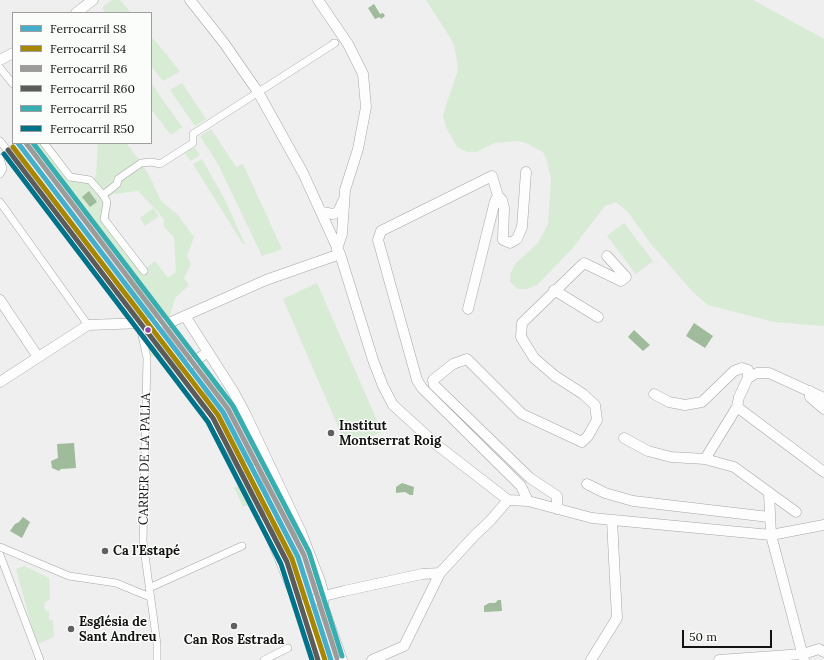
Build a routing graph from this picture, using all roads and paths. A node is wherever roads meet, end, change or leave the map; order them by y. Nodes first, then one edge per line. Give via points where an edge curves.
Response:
1 (93, 0) edge
2 (190, 0) edge
3 (318, 0) edge
4 (77, 12) edge
5 (334, 43) dead end
6 (12, 54) edge
7 (0, 60) edge
8 (0, 68) edge
9 (12, 83) edge
10 (258, 92) junction
11 (0, 141) edge
12 (45, 144) edge
13 (0, 158) edge
14 (526, 172) dead end
15 (0, 174) edge
16 (103, 195) junction
17 (498, 196) junction
18 (344, 199) junction
19 (0, 202) edge
20 (322, 212) junction
21 (338, 252) junction
22 (607, 256) dead end
23 (144, 271) dead end
24 (554, 290) junction
25 (116, 292) dead end
26 (0, 300) edge
27 (468, 309) dead end
28 (185, 316) junction
29 (598, 317) dead end
30 (139, 322) junction
31 (152, 322) junction
32 (88, 325) junction
33 (208, 352) junction
34 (38, 358) junction
35 (185, 368) junction
36 (748, 378) junction
37 (0, 382) edge
38 (810, 391) junction
39 (654, 394) dead end
40 (824, 398) edge
41 (737, 407) junction
42 (824, 409) edge
43 (624, 438) dead end
44 (705, 458) junction
45 (824, 472) edge
46 (587, 484) dead end
47 (769, 493) junction
48 (508, 500) junction
49 (528, 501) junction
50 (557, 509) junction
51 (796, 512) dead end
52 (769, 517) junction
53 (612, 520) junction
54 (824, 524) edge
55 (771, 535) junction
56 (242, 546) dead end
57 (0, 547) edge
58 (0, 555) edge
59 (440, 573) junction
60 (426, 574) junction
61 (434, 585) junction
62 (149, 588) junction
63 (324, 596) junction
64 (150, 597) junction
65 (300, 606) junction
66 (288, 648) dead end
67 (824, 652) edge
68 (804, 657) edge
69 (40, 660) edge
70 (157, 660) edge
71 (264, 660) edge
72 (321, 660) edge
73 (342, 660) edge
74 (372, 660) edge
75 (591, 660) edge
76 (719, 660) edge

1 - 4 street
2 - 10 street
3 - 18 street via 348,44 363,74 366,107
5 - 10 street
6 - 7 street
8 - 9 street
10 - 16 street via 193,134 193,143 160,164 141,163 118,179 117,184
10 - 20 street
11 - 25 street
12 - 16 street via 70,177 90,180
13 - 15 street via 3,169
14 - 17 street via 522,227 517,239 510,243 503,240 504,208
16 - 23 street via 107,202 104,219
17 - 27 street
17 - 49 street via 492,176 381,231 378,240 417,380 422,388 521,486
18 - 20 street via 338,212
18 - 21 street
19 - 32 street
20 - 21 street
21 - 28 street
21 - 48 street via 373,360 393,405 432,441
22 - 24 street via 626,277 621,281 584,263
24 - 29 street
24 - 50 street via 522,323 521,337 534,358 595,405 597,420 582,442 522,414 467,359 453,364 433,380 434,385 530,478 557,496
26 - 34 street
28 - 31 street via 171,322
28 - 33 street
30 - 31 street
30 - 32 street
30 - 62 street, CARRER DE LA PALLA via 147,358 143,541
31 - 35 street
32 - 34 street
33 - 35 street
33 - 63 street via 245,413 300,532
34 - 37 street
35 - 65 street via 240,465 251,469 272,516 264,520
36 - 38 street via 757,373 769,373
36 - 39 street via 748,370 742,368 734,371 702,402 685,405 669,402
36 - 41 street
38 - 40 street
38 - 42 street via 810,397
41 - 44 street
41 - 45 street
43 - 44 street via 648,451 671,457
44 - 47 street via 734,467
46 - 52 street via 605,493 633,501
47 - 51 street
47 - 52 street
48 - 49 street
48 - 59 street
49 - 50 street
50 - 53 street via 584,517
52 - 55 street
53 - 55 street
53 - 75 street via 618,618
54 - 55 street
55 - 68 street
56 - 62 street
57 - 64 street via 69,576 116,583
58 - 69 street
59 - 60 street
59 - 61 street
60 - 61 street
60 - 63 street
61 - 74 street via 404,646
62 - 64 street, CARRER DE LA PALLA
63 - 65 street
63 - 73 street via 323,606
64 - 70 street, CARRER DE LA PALLA
65 - 72 street
66 - 71 street
67 - 68 street via 819,650
68 - 76 street

